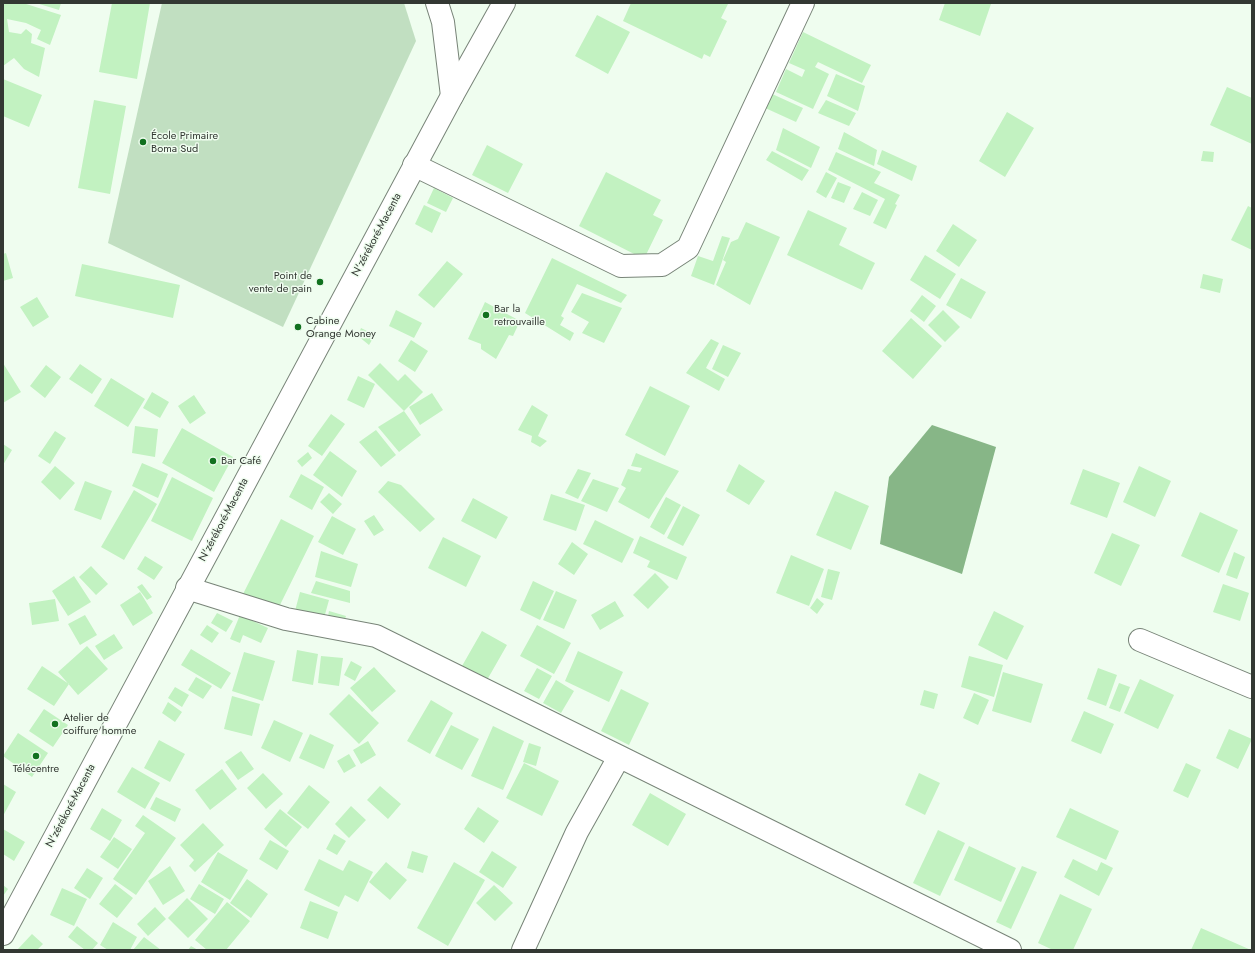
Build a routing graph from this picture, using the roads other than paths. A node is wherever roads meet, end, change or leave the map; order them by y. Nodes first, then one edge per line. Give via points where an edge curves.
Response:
1 (437, 3) edge
2 (504, 3) edge
3 (803, 3) edge
4 (452, 96) junction
5 (414, 165) junction
6 (187, 588) junction
7 (1140, 640) dead end
8 (1252, 687) edge
9 (619, 756) junction
10 (3, 934) edge
11 (523, 950) edge
12 (1010, 950) edge

1 - 4 main road via 443,22
2 - 4 main road, N'zérékoré-Macenta
3 - 5 main road via 688,248 662,265 621,266
4 - 5 main road, N'zérékoré-Macenta
5 - 6 main road, N'zérékoré-Macenta
6 - 9 main road via 286,619 376,636
6 - 10 main road, N'zérékoré-Macenta
7 - 8 main road
9 - 11 main road via 577,832
9 - 12 main road

